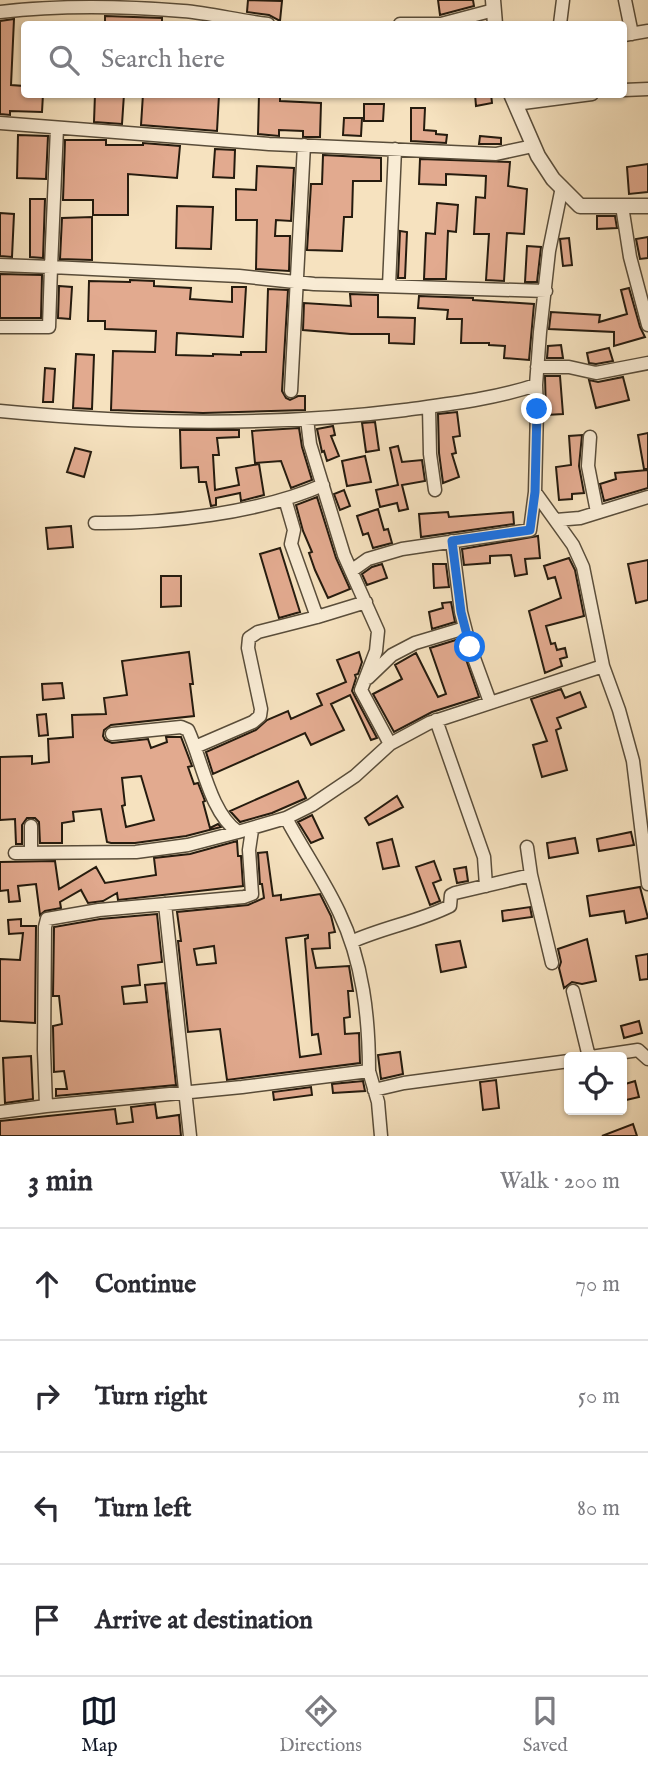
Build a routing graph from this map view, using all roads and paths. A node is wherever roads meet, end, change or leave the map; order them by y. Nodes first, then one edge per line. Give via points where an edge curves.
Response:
1 (562, 0) edge
2 (625, 0) edge
3 (494, 11) edge
4 (0, 12) edge
5 (249, 21) edge
6 (453, 21) edge
7 (560, 21) edge
8 (627, 21) edge
9 (648, 31) edge
10 (628, 34) edge
11 (648, 89) edge
12 (627, 90) edge
13 (536, 98) edge
14 (512, 99) edge
15 (0, 123) edge
16 (57, 128) junction
17 (304, 145) junction
18 (533, 145) junction
19 (395, 149) junction
20 (562, 187) junction
21 (622, 206) junction
22 (648, 206) edge
23 (0, 265) edge
24 (51, 267) junction
25 (295, 282) junction
26 (389, 286) junction
27 (546, 291) junction
28 (648, 325) edge
29 (0, 327) edge
30 (648, 363) edge
31 (537, 367) junction
32 (536, 385) junction
33 (290, 391) dead end
34 (429, 407) junction
35 (0, 411) edge
36 (307, 419) junction
37 (590, 437) dead end
38 (323, 485) junction
39 (435, 490) dead end
40 (535, 492) junction
41 (648, 497) edge
42 (285, 499) junction
43 (597, 512) junction
44 (556, 520) junction
45 (95, 523) dead end
46 (452, 541) junction
47 (351, 571) junction
48 (366, 602) junction
49 (317, 618) junction
50 (465, 628) junction
51 (603, 666) junction
52 (364, 683) junction
53 (490, 702) junction
54 (436, 720) junction
55 (112, 734) dead end
56 (390, 744) junction
57 (195, 747) junction
58 (286, 818) junction
59 (31, 826) dead end
60 (252, 830) junction
61 (238, 832) junction
62 (645, 837) edge
63 (527, 846) dead end
64 (15, 853) dead end
65 (31, 853) junction
66 (531, 874) junction
67 (648, 884) edge
68 (486, 886) junction
69 (166, 904) junction
70 (351, 943) junction
71 (552, 963) dead end
72 (573, 990) dead end
73 (589, 1052) edge
74 (624, 1052) edge
75 (648, 1059) edge
76 (564, 1062) edge
77 (369, 1071) junction
78 (374, 1090) junction
79 (187, 1093) junction
80 (47, 1106) junction
81 (0, 1112) edge
82 (190, 1136) edge
83 (381, 1136) edge

1 - 7 street
2 - 8 street
3 - 6 street
4 - 5 street via 96,6 186,11
9 - 10 street
11 - 12 street
13 - 14 street
14 - 18 street
15 - 16 street
16 - 17 street
16 - 24 street
17 - 19 street
17 - 25 street
18 - 19 street via 496,154
18 - 20 street
19 - 26 street
20 - 21 street via 580,206
20 - 27 street
21 - 22 street
21 - 28 street
23 - 24 street
24 - 25 street
24 - 29 street via 48,327
25 - 26 street
25 - 33 street
26 - 27 street
27 - 31 street
30 - 31 street via 596,373
31 - 32 street
32 - 34 street
32 - 40 street
34 - 36 street
34 - 39 street
35 - 36 street via 147,422
36 - 38 street
37 - 43 street via 588,466
38 - 42 street
38 - 47 street
40 - 44 street
40 - 46 street via 530,530
41 - 43 street
42 - 45 street via 153,522
42 - 49 street via 294,530 291,544
43 - 44 street
44 - 51 street via 583,567
46 - 47 street via 368,559
46 - 50 street
47 - 48 street
48 - 49 street
48 - 52 street via 378,631
49 - 57 street via 249,638 260,716
50 - 52 street via 392,655
50 - 53 street
51 - 53 street
51 - 62 street via 633,761
52 - 56 street via 361,690
53 - 54 street
54 - 56 street
54 - 68 street via 484,857
55 - 57 street via 181,727 188,730
56 - 58 street via 337,790
57 - 61 street via 228,825
58 - 60 street
58 - 70 street via 340,914
59 - 65 street
60 - 61 street
60 - 69 street via 252,894
61 - 65 street via 136,852
62 - 67 street
63 - 66 street
64 - 65 street
66 - 68 street
66 - 71 street
68 - 70 street via 451,895 450,906 424,919
69 - 79 street
69 - 80 street via 47,919
70 - 77 street via 366,1004
72 - 73 street
74 - 75 street via 638,1050
76 - 78 street
77 - 78 street
77 - 79 street
78 - 83 street
79 - 80 street
79 - 82 street
80 - 81 street

